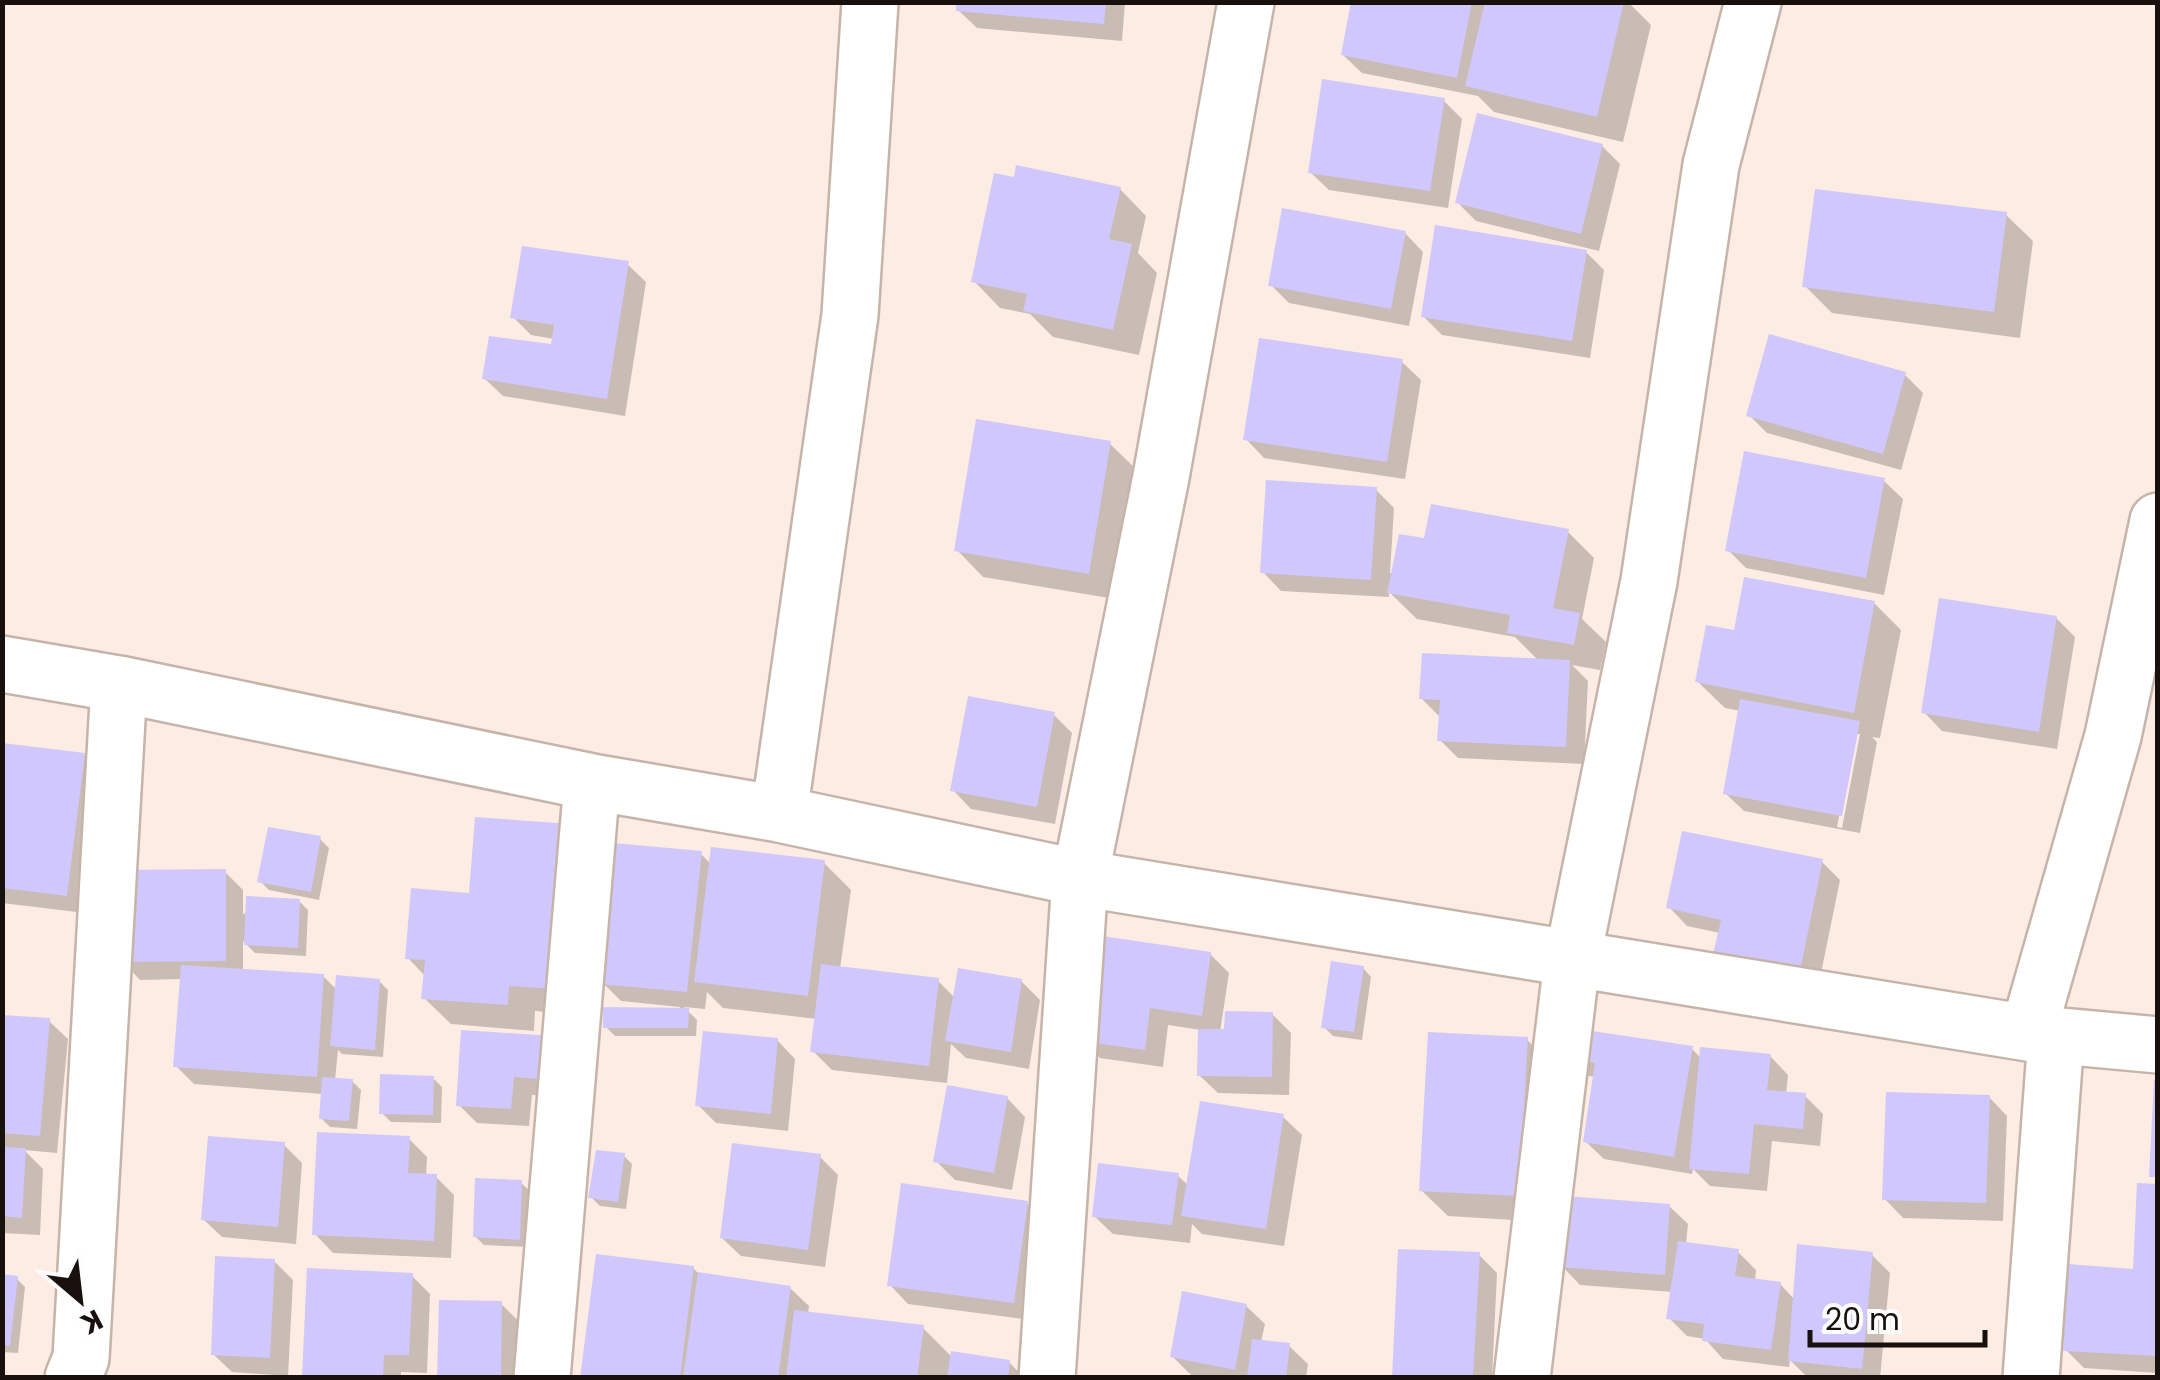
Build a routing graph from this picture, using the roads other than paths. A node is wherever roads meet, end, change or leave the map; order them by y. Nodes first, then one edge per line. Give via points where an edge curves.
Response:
1 (870, 2) edge
2 (1246, 2) edge
3 (1753, 2) edge
4 (2158, 521) edge
5 (2, 664) edge
6 (119, 684) junction
7 (592, 782) junction
8 (779, 814) junction
9 (1080, 878) junction
10 (1572, 961) junction
11 (2042, 1035) junction
12 (2158, 1045) edge
13 (74, 1378) edge
14 (542, 1378) edge
15 (1047, 1378) edge
16 (1522, 1378) edge
17 (2031, 1378) edge

1 - 8 street via 850,316
2 - 9 street
3 - 10 street via 1711,165 1649,581
4 - 11 street
5 - 6 street
6 - 7 street
6 - 13 street via 81,1358
7 - 8 street
7 - 14 street
8 - 9 street
9 - 10 street
9 - 15 street
10 - 11 street
10 - 16 street
11 - 12 street
11 - 17 street

